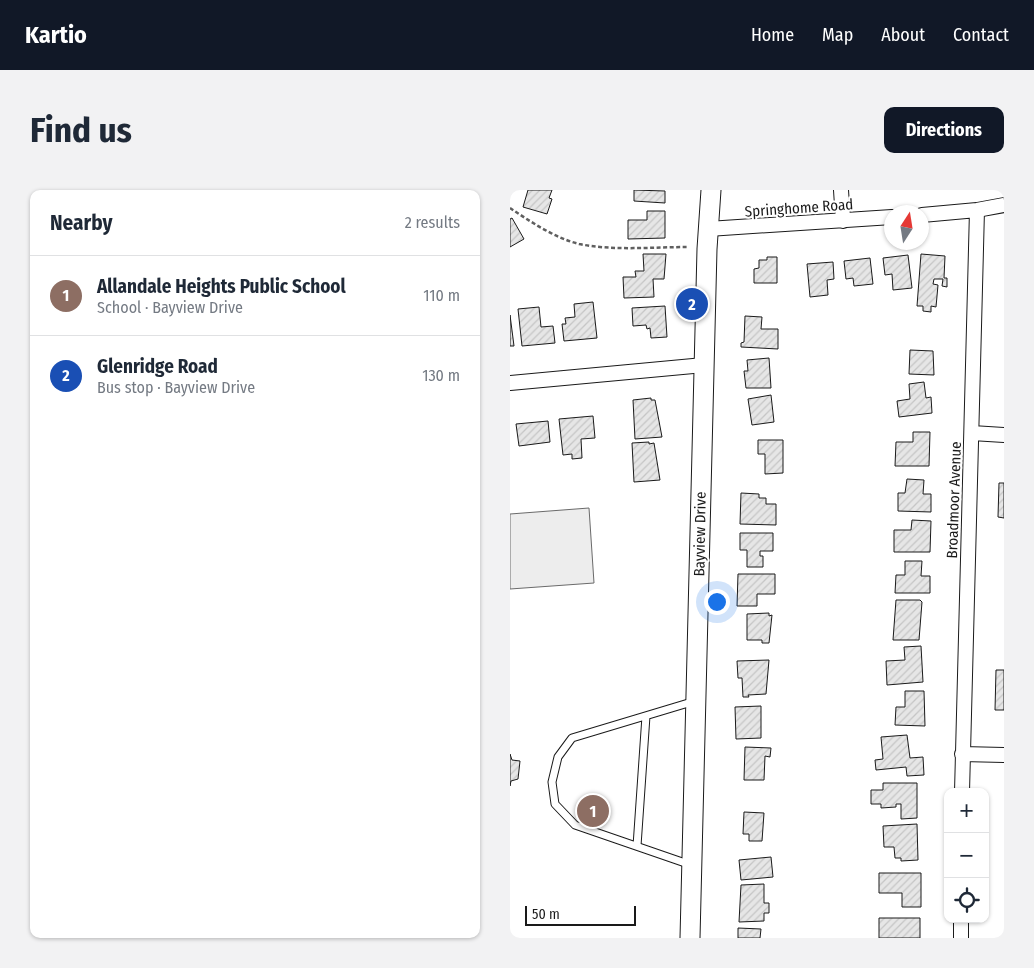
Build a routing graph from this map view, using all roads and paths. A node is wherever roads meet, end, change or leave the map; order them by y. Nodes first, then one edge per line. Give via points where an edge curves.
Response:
1 (711, 190) edge
2 (841, 190) edge
3 (1004, 205) edge
4 (510, 208) edge
5 (977, 210) junction
6 (929, 213) edge
7 (884, 218) edge
8 (843, 221) junction
9 (708, 229) junction
10 (688, 248) dead end
11 (704, 365) junction
12 (510, 383) edge
13 (972, 433) junction
14 (1004, 435) edge
15 (696, 701) junction
16 (646, 716) junction
17 (962, 754) junction
18 (1004, 755) edge
19 (962, 788) edge
20 (637, 846) junction
21 (692, 866) junction
22 (961, 923) edge
23 (690, 938) edge
24 (961, 938) edge

1 - 9 street, Bayview Drive
2 - 8 street
3 - 5 street
4 - 10 path via 535,225 578,243
5 - 6 street
5 - 13 street, Broadmoor Avenue
7 - 8 street, Springhome Road
8 - 9 street, Springhome Road
9 - 11 street, Bayview Drive
11 - 12 street
11 - 15 street, Bayview Drive
13 - 14 street
13 - 17 street, Broadmoor Avenue
15 - 16 lane
15 - 21 street, Bayview Drive
16 - 20 lane
16 - 20 lane via 572,738 558,758 552,782 555,804 575,825
17 - 18 street
17 - 19 street, Broadmoor Avenue
20 - 21 lane
21 - 23 street, Bayview Drive
22 - 24 street

